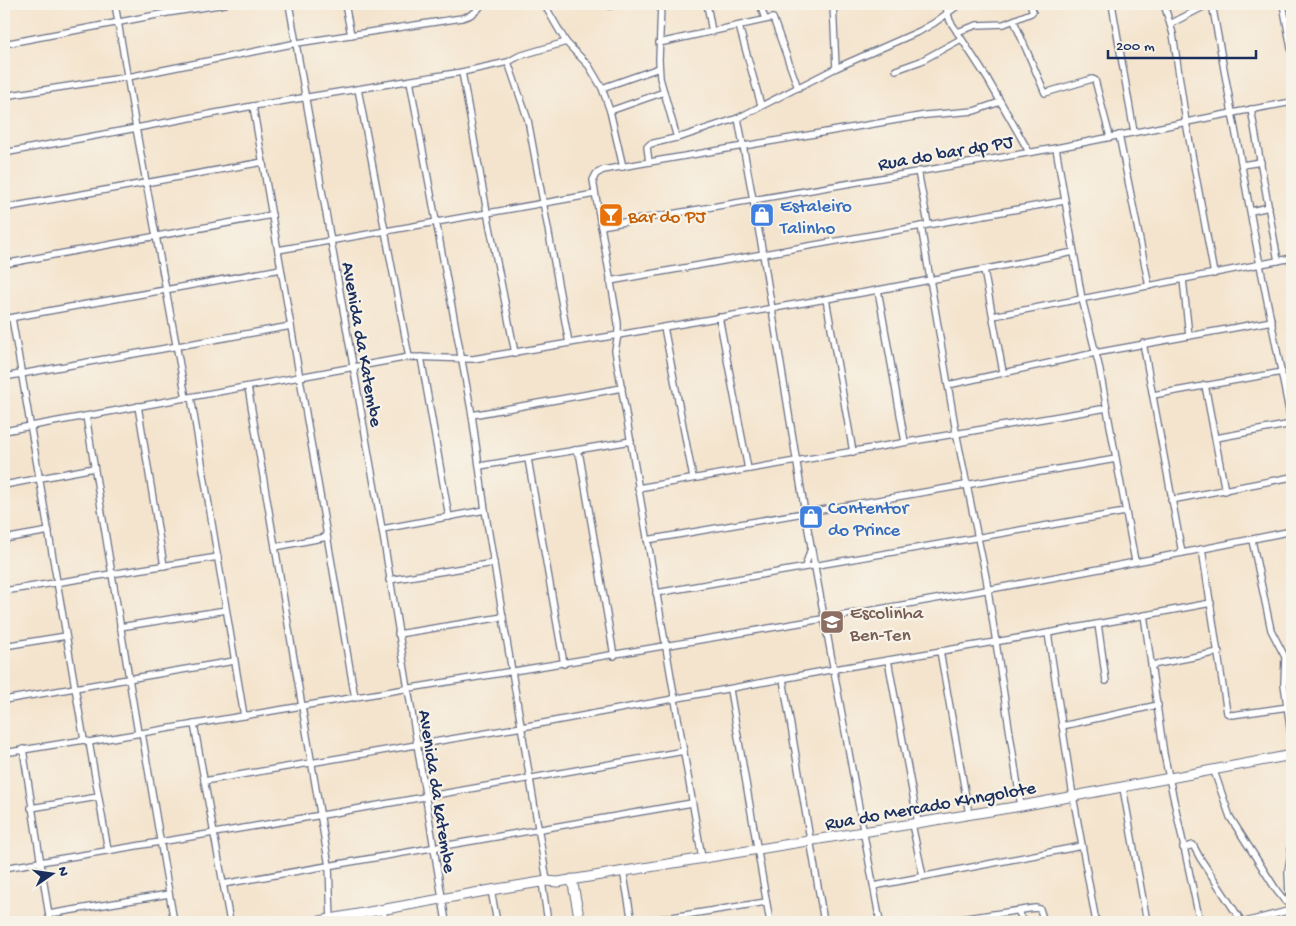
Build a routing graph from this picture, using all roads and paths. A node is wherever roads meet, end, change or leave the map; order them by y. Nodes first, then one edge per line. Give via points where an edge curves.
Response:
1 (115, 4) edge
2 (225, 4) edge
3 (289, 4) edge
4 (345, 4) edge
5 (482, 4) edge
6 (544, 4) edge
7 (608, 4) edge
8 (618, 4) edge
9 (661, 4) edge
10 (707, 4) edge
11 (760, 4) edge
12 (833, 4) edge
13 (945, 4) edge
14 (960, 4) edge
15 (1030, 4) edge
16 (1112, 4) edge
17 (1164, 4) edge
18 (1211, 4) edge
19 (1283, 4) edge
20 (947, 13) junction
21 (765, 19) junction
22 (1014, 21) junction
23 (119, 23) junction
24 (1170, 24) junction
25 (739, 26) junction
26 (712, 32) junction
27 (957, 32) junction
28 (351, 35) junction
29 (961, 39) junction
30 (566, 42) junction
31 (297, 43) junction
32 (659, 43) junction
33 (4, 44) edge
34 (1292, 50) edge
35 (508, 62) junction
36 (659, 68) junction
37 (836, 68) junction
38 (896, 70) dead end
39 (462, 72) junction
40 (128, 77) junction
41 (410, 81) junction
42 (602, 88) junction
43 (798, 88) junction
44 (358, 89) junction
45 (664, 92) junction
46 (4, 96) edge
47 (306, 97) junction
48 (1000, 102) junction
49 (1292, 102) edge
50 (762, 105) junction
51 (253, 106) junction
52 (1251, 109) junction
53 (610, 111) junction
54 (1232, 113) junction
55 (738, 118) junction
56 (1186, 122) junction
57 (136, 128) junction
58 (1134, 132) junction
59 (1118, 135) junction
60 (1110, 137) junction
61 (677, 138) junction
62 (744, 146) junction
63 (1056, 148) junction
64 (1028, 152) junction
65 (4, 153) edge
66 (263, 162) junction
67 (649, 162) junction
68 (1261, 162) junction
69 (1242, 165) junction
70 (623, 166) junction
71 (918, 171) junction
72 (146, 183) junction
73 (595, 194) junction
74 (753, 199) junction
75 (1064, 201) junction
76 (542, 204) junction
77 (1269, 207) junction
78 (4, 208) edge
79 (1251, 211) junction
80 (487, 212) junction
81 (272, 215) junction
82 (436, 222) junction
83 (928, 224) junction
84 (601, 226) junction
85 (921, 226) junction
86 (384, 231) junction
87 (156, 237) junction
88 (330, 240) junction
89 (278, 250) junction
90 (1074, 252) junction
91 (764, 254) junction
92 (1292, 258) edge
93 (1278, 261) junction
94 (4, 264) edge
95 (1260, 265) junction
96 (281, 268) junction
97 (984, 270) junction
98 (1214, 274) junction
99 (1182, 279) junction
100 (931, 280) junction
101 (610, 281) junction
102 (1149, 286) junction
103 (166, 290) junction
104 (878, 290) junction
105 (826, 299) junction
106 (1082, 299) junction
107 (772, 308) junction
108 (993, 316) junction
109 (719, 317) junction
110 (12, 318) junction
111 (4, 319) edge
112 (1272, 321) junction
113 (291, 326) junction
114 (664, 327) junction
115 (618, 335) junction
116 (1189, 336) junction
117 (1142, 343) junction
118 (569, 344) junction
119 (177, 346) junction
120 (1095, 352) junction
121 (515, 353) junction
122 (409, 357) junction
123 (420, 357) junction
124 (461, 358) junction
125 (353, 368) junction
126 (1003, 372) junction
127 (1282, 372) junction
128 (21, 374) junction
129 (4, 377) edge
130 (300, 377) junction
131 (948, 385) junction
132 (1205, 385) junction
133 (248, 387) junction
134 (622, 388) junction
135 (1153, 394) junction
136 (189, 398) junction
137 (138, 406) junction
138 (1107, 408) junction
139 (472, 415) junction
140 (86, 416) junction
141 (1292, 425) edge
142 (31, 426) junction
143 (4, 430) edge
144 (956, 432) junction
145 (1216, 438) junction
146 (631, 441) junction
147 (904, 442) junction
148 (583, 448) junction
149 (575, 450) junction
150 (853, 452) junction
151 (580, 457) junction
152 (528, 459) junction
153 (1116, 460) junction
154 (797, 461) junction
155 (480, 466) junction
156 (94, 468) junction
157 (748, 469) junction
158 (40, 478) junction
159 (693, 478) junction
160 (1292, 478) edge
161 (4, 485) edge
162 (966, 485) junction
163 (638, 488) junction
164 (1225, 491) junction
165 (1171, 500) junction
166 (485, 510) junction
167 (1125, 512) junction
168 (805, 513) junction
169 (449, 517) junction
170 (382, 529) junction
171 (1292, 531) edge
172 (49, 532) junction
173 (327, 537) junction
174 (977, 538) junction
175 (4, 539) edge
176 (647, 540) junction
177 (1252, 540) junction
178 (275, 546) junction
179 (811, 546) junction
180 (1202, 549) junction
181 (1182, 553) junction
182 (218, 557) junction
183 (1135, 562) junction
184 (494, 563) junction
185 (164, 566) junction
186 (815, 566) junction
187 (805, 567) junction
188 (111, 574) junction
189 (986, 578) junction
190 (389, 580) junction
191 (57, 583) junction
192 (987, 590) junction
193 (4, 591) edge
194 (980, 591) junction
195 (656, 593) junction
196 (1211, 603) junction
197 (226, 610) junction
198 (1144, 615) junction
199 (503, 617) junction
200 (825, 618) junction
201 (1098, 624) junction
202 (120, 627) junction
203 (1048, 633) junction
204 (398, 634) junction
205 (66, 636) junction
206 (995, 641) junction
207 (4, 646) edge
208 (665, 647) junction
209 (940, 651) junction
210 (1219, 652) junction
211 (614, 656) junction
212 (888, 660) junction
213 (234, 661) junction
214 (564, 664) junction
215 (1152, 665) junction
216 (834, 669) junction
217 (513, 672) junction
218 (128, 679) junction
219 (783, 679) junction
220 (1106, 681) dead end
221 (76, 688) junction
222 (407, 690) junction
223 (730, 690) junction
224 (354, 698) junction
225 (675, 699) junction
226 (4, 700) edge
227 (1158, 705) junction
228 (302, 706) junction
229 (1288, 707) junction
230 (244, 716) junction
231 (194, 724) junction
232 (1062, 726) junction
233 (522, 727) junction
234 (140, 733) junction
235 (86, 741) junction
236 (1292, 742) edge
237 (416, 744) junction
238 (23, 749) junction
239 (684, 751) junction
240 (4, 753) edge
241 (1292, 755) edge
242 (310, 763) junction
243 (1214, 771) junction
244 (531, 778) junction
245 (1170, 779) junction
246 (204, 781) junction
247 (1123, 788) junction
248 (1073, 796) junction
249 (98, 797) junction
250 (425, 797) junction
251 (692, 803) junction
252 (1021, 806) junction
253 (1292, 806) edge
254 (31, 808) junction
255 (970, 814) junction
256 (319, 815) junction
257 (915, 823) junction
258 (540, 830) junction
259 (213, 832) junction
260 (864, 832) junction
261 (1292, 833) edge
262 (161, 840) junction
263 (810, 841) junction
264 (1082, 846) junction
265 (434, 848) junction
266 (1183, 848) junction
267 (108, 850) junction
268 (757, 850) junction
269 (702, 858) junction
270 (40, 862) junction
271 (329, 866) junction
272 (4, 868) edge
273 (623, 870) junction
274 (923, 876) junction
275 (572, 879) junction
276 (545, 882) junction
277 (223, 884) junction
278 (874, 886) junction
279 (491, 890) junction
280 (169, 894) junction
281 (441, 898) junction
282 (766, 902) junction
283 (1291, 907) junction
284 (383, 911) junction
285 (1018, 911) junction
286 (49, 914) junction
287 (1292, 919) edge
288 (331, 921) edge
289 (947, 921) edge
290 (50, 922) edge
291 (174, 922) edge
292 (230, 922) edge
293 (314, 922) edge
294 (386, 922) edge
295 (446, 922) edge
296 (497, 922) edge
297 (548, 922) edge
298 (580, 922) edge
299 (632, 922) edge
300 (641, 922) edge
301 (770, 922) edge
302 (824, 922) edge
303 (880, 922) edge
304 (940, 922) edge
305 (1024, 922) edge
306 (1044, 922) edge
307 (1096, 922) edge
308 (1147, 922) edge
309 (1200, 922) edge
310 (1244, 922) edge

1 - 23 street
2 - 23 street
3 - 31 street, Avenida da Katembe
4 - 28 street
5 - 28 street via 462,18
6 - 30 street
7 - 8 street
9 - 32 street
10 - 26 street
11 - 21 street
12 - 37 street
13 - 20 street
14 - 20 street
15 - 22 street via 1033,11
16 - 58 street
17 - 24 street
18 - 24 street
18 - 54 street
19 - 34 street
20 - 27 street
20 - 37 street via 920,31
21 - 25 street
21 - 43 street via 774,19
22 - 27 street via 977,25
22 - 60 street via 1045,93 1095,80
23 - 33 street
23 - 40 street
24 - 56 street
25 - 26 street
25 - 50 street
26 - 32 street
27 - 29 street
28 - 31 street
29 - 38 street via 921,61
29 - 48 street
30 - 35 street
30 - 42 street via 589,66
31 - 40 street
31 - 47 street, Avenida da Katembe
32 - 36 street
35 - 39 street
35 - 76 street via 528,120
36 - 42 street
36 - 45 street
37 - 43 street
39 - 41 street
39 - 80 street
40 - 46 street
40 - 57 street
41 - 44 street
41 - 82 street
42 - 53 street
43 - 50 street
44 - 47 street
44 - 86 street
45 - 53 street
45 - 61 street
47 - 51 street
47 - 88 street, Avenida da Katembe
48 - 62 street via 974,111 926,115
48 - 64 street
49 - 52 street, Rua do bar dp PJ
50 - 55 street
51 - 57 street
51 - 66 street
52 - 54 street, Rua do bar dp PJ
52 - 68 street
53 - 70 street
54 - 56 street, Rua do bar dp PJ
54 - 69 street
55 - 61 street
55 - 62 street
56 - 58 street, Rua do bar dp PJ
56 - 98 street
57 - 65 street
57 - 72 street
58 - 59 street, Rua do bar dp PJ
59 - 60 street, Rua do bar dp PJ
59 - 102 street
60 - 63 street, Rua do bar dp PJ
61 - 67 street via 650,144 647,147
62 - 67 street
62 - 74 street
63 - 64 street, Rua do bar dp PJ
63 - 75 street
64 - 71 street, Rua do bar dp PJ
66 - 72 street
66 - 81 street
67 - 70 street
68 - 69 street
68 - 77 street
69 - 79 street
70 - 73 street via 596,174 593,180
71 - 74 street, Rua do bar dp PJ
71 - 83 street
72 - 78 street
72 - 87 street
73 - 76 street
73 - 84 street
74 - 84 street, Rua do bar dp PJ
74 - 91 street
75 - 83 street
75 - 90 street
76 - 80 street
76 - 118 street
77 - 79 street
77 - 93 street
79 - 95 street
80 - 82 street
80 - 121 street
81 - 87 street
81 - 89 street
82 - 86 street
82 - 124 street
83 - 85 street
84 - 101 street
85 - 91 street
85 - 100 street
86 - 88 street
86 - 122 street
87 - 94 street
87 - 103 street
88 - 89 street
88 - 125 street, Avenida da Katembe
89 - 96 street
90 - 97 street
90 - 106 street
91 - 101 street
91 - 107 street
92 - 93 street
93 - 95 street
95 - 98 street
95 - 112 street
96 - 103 street
96 - 113 street
97 - 100 street
97 - 108 street
98 - 99 street
99 - 102 street
99 - 116 street
100 - 104 street
100 - 131 street
101 - 115 street
102 - 106 street
103 - 110 street
103 - 119 street
104 - 105 street
104 - 147 street
105 - 107 street
105 - 150 street
106 - 108 street
106 - 120 street
107 - 109 street
107 - 154 street
108 - 126 street
109 - 114 street
109 - 157 street
110 - 111 street
110 - 128 street
112 - 116 street
112 - 127 street
113 - 119 street
113 - 130 street
114 - 115 street
114 - 159 street
115 - 118 street
115 - 134 street via 615,350
116 - 117 street
117 - 120 street
117 - 135 street
118 - 121 street
119 - 128 street
119 - 136 street
120 - 126 street
120 - 138 street
121 - 124 street
122 - 123 street
122 - 125 street
123 - 124 street
123 - 169 street
124 - 139 street
125 - 130 street
125 - 170 street, Avenida da Katembe
126 - 131 street
127 - 132 street
127 - 141 street
128 - 129 street
128 - 142 street
130 - 133 street
130 - 173 street
131 - 144 street
132 - 135 street
132 - 145 street
133 - 136 street
133 - 178 street
134 - 139 street
134 - 146 street
135 - 165 street
136 - 137 street
136 - 182 street
137 - 140 street
137 - 185 street
138 - 144 street
138 - 153 street
139 - 155 street
140 - 142 street
140 - 156 street
141 - 145 street
142 - 143 street
142 - 158 street
144 - 147 street
144 - 162 street
145 - 164 street
146 - 148 street
146 - 163 street
147 - 150 street
148 - 149 street
148 - 151 street
149 - 151 street
149 - 152 street
150 - 154 street
151 - 211 street
152 - 155 street
152 - 214 street
153 - 162 street
153 - 167 street
154 - 157 street
154 - 168 street
155 - 166 street
156 - 158 street
156 - 188 street
157 - 159 street
158 - 161 street
158 - 172 street
159 - 163 street
160 - 164 street
162 - 168 street
162 - 174 street
163 - 176 street
164 - 165 street
165 - 181 street
166 - 169 street
166 - 184 street
167 - 174 street
167 - 183 street
168 - 176 street
168 - 179 street
169 - 170 street
170 - 190 street, Avenida da Katembe
171 - 177 street
172 - 175 street
172 - 191 street
173 - 178 street
173 - 224 street
174 - 186 street
174 - 189 street
176 - 195 street
177 - 180 street
177 - 229 street via 1271,630 1285,657 1284,684
178 - 228 street
179 - 186 street
179 - 187 street
180 - 181 street
180 - 196 street
181 - 183 street
182 - 185 street
182 - 197 street
183 - 192 street
184 - 190 street
184 - 199 street
185 - 188 street
186 - 187 street
186 - 200 street
187 - 195 street
188 - 191 street
188 - 202 street
189 - 192 street
189 - 194 street
190 - 204 street, Avenida da Katembe
191 - 193 street
191 - 205 street
192 - 194 street
192 - 206 street
194 - 200 street
195 - 208 street
196 - 198 street
196 - 210 street
197 - 202 street
197 - 213 street
198 - 201 street
198 - 215 street
199 - 204 street
199 - 217 street
200 - 208 street
200 - 216 street
201 - 203 street
201 - 220 street
202 - 218 street
203 - 206 street
203 - 232 street
204 - 222 street, Avenida da Katembe
205 - 207 street
205 - 221 street
206 - 209 street
206 - 252 street
208 - 211 street
208 - 225 street
209 - 212 street
209 - 255 street
210 - 215 street
210 - 229 street via 1228,713
211 - 214 street
212 - 216 street
212 - 257 street
213 - 218 street
213 - 230 street
214 - 217 street
215 - 227 street
216 - 219 street
216 - 260 street
217 - 222 street
217 - 233 street
218 - 221 street
218 - 234 street
219 - 223 street
219 - 263 street
221 - 226 street
221 - 235 street
222 - 224 street
222 - 237 street, Avenida da katembe
223 - 225 street
223 - 268 street
224 - 228 street
225 - 233 street
225 - 239 street
227 - 232 street
227 - 245 street
228 - 230 street
228 - 242 street
229 - 236 street
230 - 231 street
231 - 234 street
231 - 246 street
232 - 248 street
233 - 237 street
233 - 244 street
234 - 235 street
234 - 262 street
235 - 238 street
235 - 249 street
237 - 242 street
237 - 250 street, Avenida da katembe
238 - 240 street
238 - 254 street
239 - 244 street
239 - 251 street
241 - 243 street, Rua do Mercado Khngolote
242 - 246 street
242 - 256 street
243 - 245 street, Rua do Mercado Khngolote
243 - 283 street via 1230,817
244 - 250 street
244 - 258 street
245 - 247 street, Rua do Mercado Khngolote
245 - 266 street
246 - 259 street
247 - 248 street, Rua do Mercado Khngolote
247 - 308 street
248 - 252 street, Rua do Mercado Khngolote
248 - 264 street
249 - 254 street
249 - 267 street
250 - 256 street
250 - 265 street, Avenida da katembe
251 - 258 street
251 - 269 street
252 - 255 street, Rua do Mercado Khngolote
253 - 261 street
254 - 270 street
255 - 257 street, Rua do Mercado Khngolote
256 - 259 street
256 - 271 street
257 - 260 street, Rua do Mercado Khngolote
257 - 274 street
258 - 265 street
258 - 276 street
259 - 262 street
259 - 277 street
260 - 263 street, Rua do Mercado Khngolote
260 - 278 street
261 - 283 street via 1288,871
262 - 267 street
262 - 280 street
263 - 268 street, Rua do Mercado Khngolote
263 - 302 street
264 - 274 street
264 - 307 street
265 - 271 street
265 - 281 street, Avenida da katembe
266 - 309 street
266 - 310 street via 1196,848
267 - 270 street
268 - 269 street, Rua do Mercado Khngolote
268 - 282 street
269 - 273 street, Rua do Mercado Khngolote
270 - 272 street
270 - 286 street
271 - 277 street
271 - 288 street
273 - 275 street, Rua do Mercado Khngolote
273 - 299 street
274 - 278 street
275 - 276 street, Rua do Mercado Khngolote
275 - 298 street
276 - 279 street, Rua do Mercado Khngolote
276 - 297 street
277 - 292 street
278 - 303 street
279 - 281 street, Rua do Mercado Khngolote
279 - 296 street
280 - 286 street
280 - 291 street
281 - 284 street, Rua do Mercado Khngolote
281 - 295 street, Avenida da katembe
282 - 300 street
282 - 301 street
283 - 287 street
283 - 310 street
284 - 288 street, Rua do Mercado Khngolote
284 - 294 street
285 - 289 street
285 - 305 street
285 - 306 street via 1040,909
286 - 290 street
288 - 293 street, Rua do Mercado Khngolote
289 - 304 street

